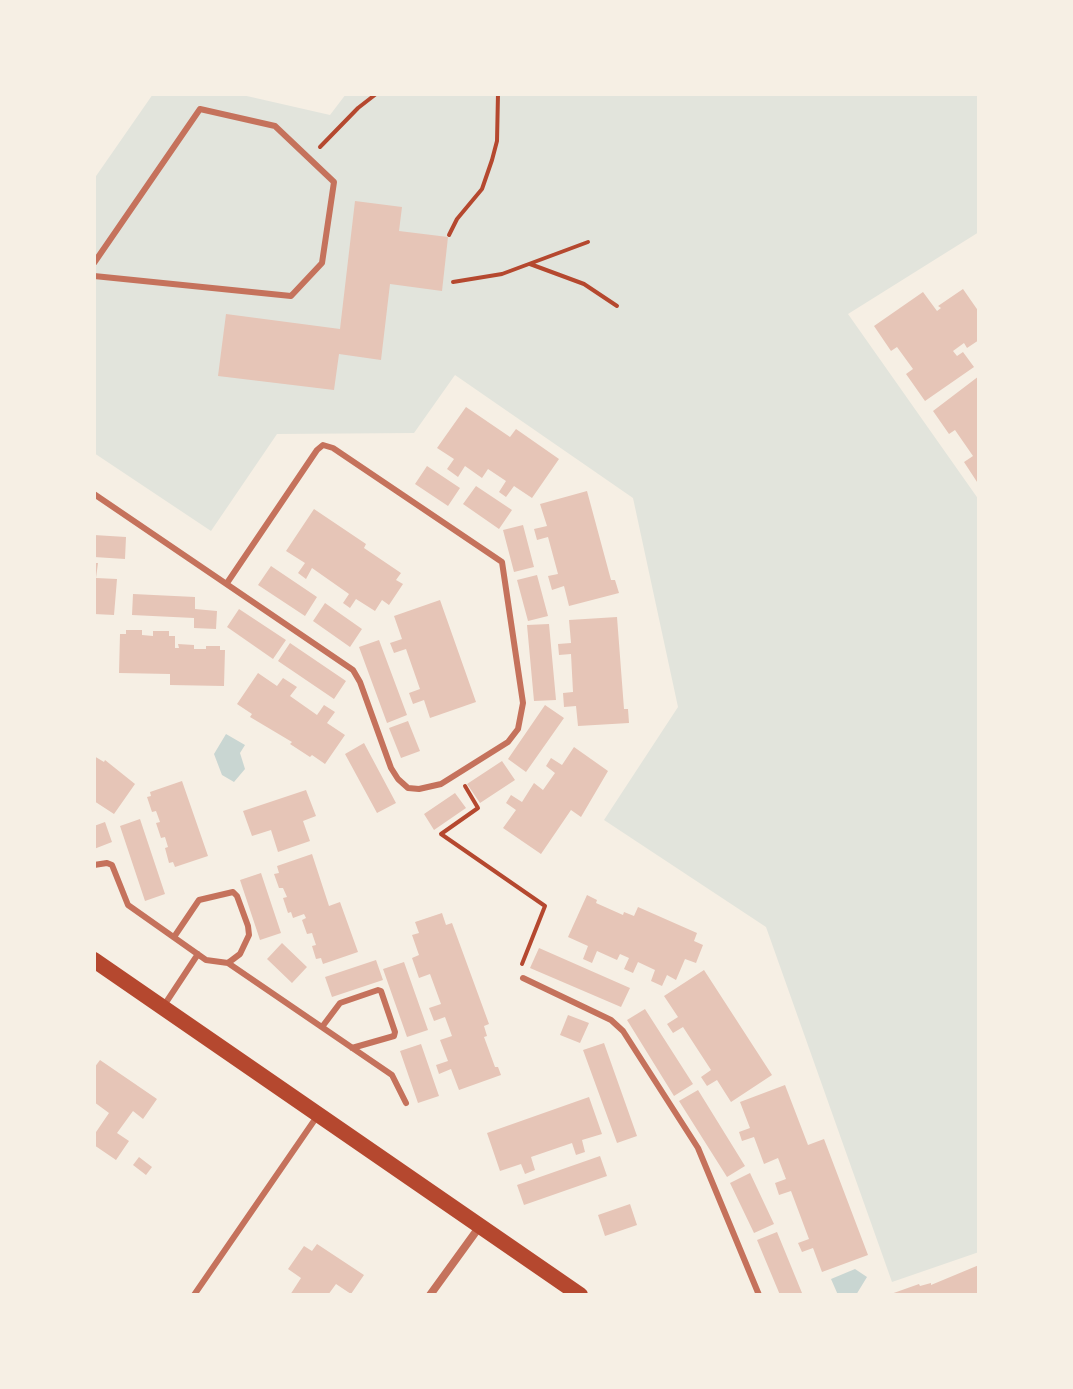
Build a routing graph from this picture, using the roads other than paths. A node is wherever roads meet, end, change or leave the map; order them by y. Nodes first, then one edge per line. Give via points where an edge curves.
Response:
1 (94, 263) edge
2 (94, 276) edge
3 (94, 494) edge
4 (227, 583) junction
5 (94, 865) edge
6 (174, 937) junction
7 (198, 954) junction
8 (94, 960) edge
9 (228, 963) junction
10 (520, 977) road end
11 (163, 1007) junction
12 (322, 1027) junction
13 (352, 1048) junction
14 (406, 1103) dead end
15 (318, 1115) junction
16 (480, 1226) junction
17 (194, 1295) edge
18 (430, 1295) edge
19 (580, 1295) edge
20 (759, 1295) edge

1 - 2 lane via 200,109 275,126 334,182 322,263 291,296
3 - 4 lane
4 - 4 lane via 353,670 391,768 413,789 436,786 457,774 508,742 521,723 523,703 503,564 333,448 323,445 317,450
5 - 6 lane via 110,864 126,903
6 - 7 lane
6 - 9 lane via 198,902 233,892 249,935 240,954
7 - 9 lane
7 - 11 lane
8 - 11 main road
9 - 12 lane
10 - 20 lane via 611,1020 623,1031 698,1148
11 - 15 main road
12 - 13 lane
12 - 13 lane via 340,1003 381,991 394,1036
13 - 14 lane via 394,1078
15 - 16 main road
15 - 17 lane
16 - 18 street
16 - 19 main road

